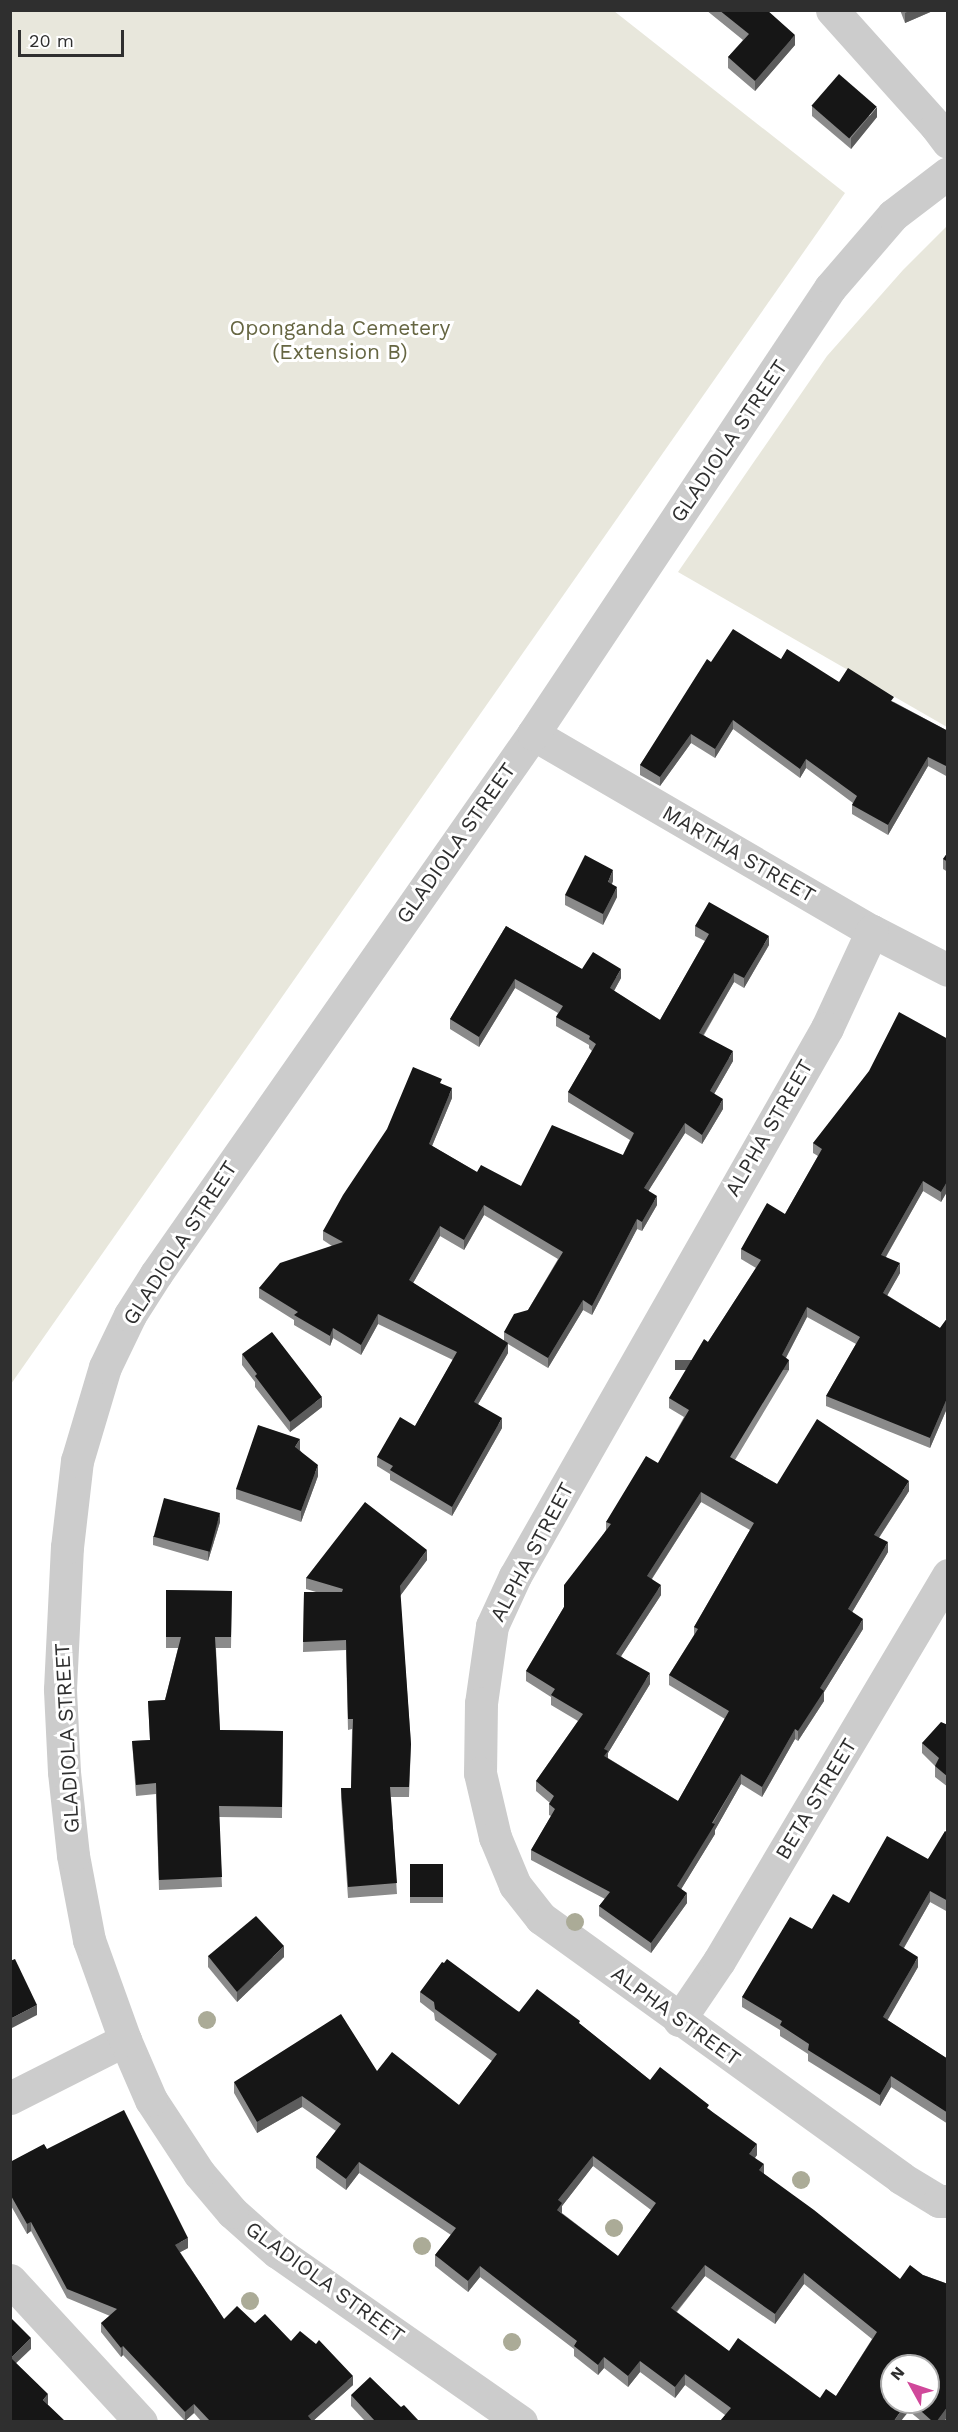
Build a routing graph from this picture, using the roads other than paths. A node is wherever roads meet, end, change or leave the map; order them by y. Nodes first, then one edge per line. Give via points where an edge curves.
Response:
1 (832, 10) edge
2 (948, 142) edge
3 (948, 173) edge
4 (533, 734) junction
5 (872, 931) junction
6 (948, 970) edge
7 (948, 1575) edge
8 (679, 2020) junction
9 (125, 2040) junction
10 (10, 2098) edge
11 (948, 2201) edge
12 (10, 2280) edge
13 (141, 2421) edge
14 (521, 2421) edge

1 - 2 street
3 - 4 street, GLADIOLA STREET via 893,215 830,288
4 - 5 street, MARTHA STREET
4 - 9 street, GLADIOLA STREET via 156,1274 130,1315 105,1367 91,1410 77,1461 67,1547 60,1689 63,1772 89,1940
5 - 6 street, MARTHA STREET
5 - 8 street, ALPHA STREET via 827,1028 515,1576 492,1626 481,1703 480,1773 495,1837 516,1885 541,1918
7 - 8 street, BETA STREET via 744,1921
8 - 11 street, ALPHA STREET via 902,2178 939,2201
9 - 10 street
9 - 14 street, GLADIOLA STREET via 152,2100 199,2173 232,2212 277,2252
12 - 13 street

